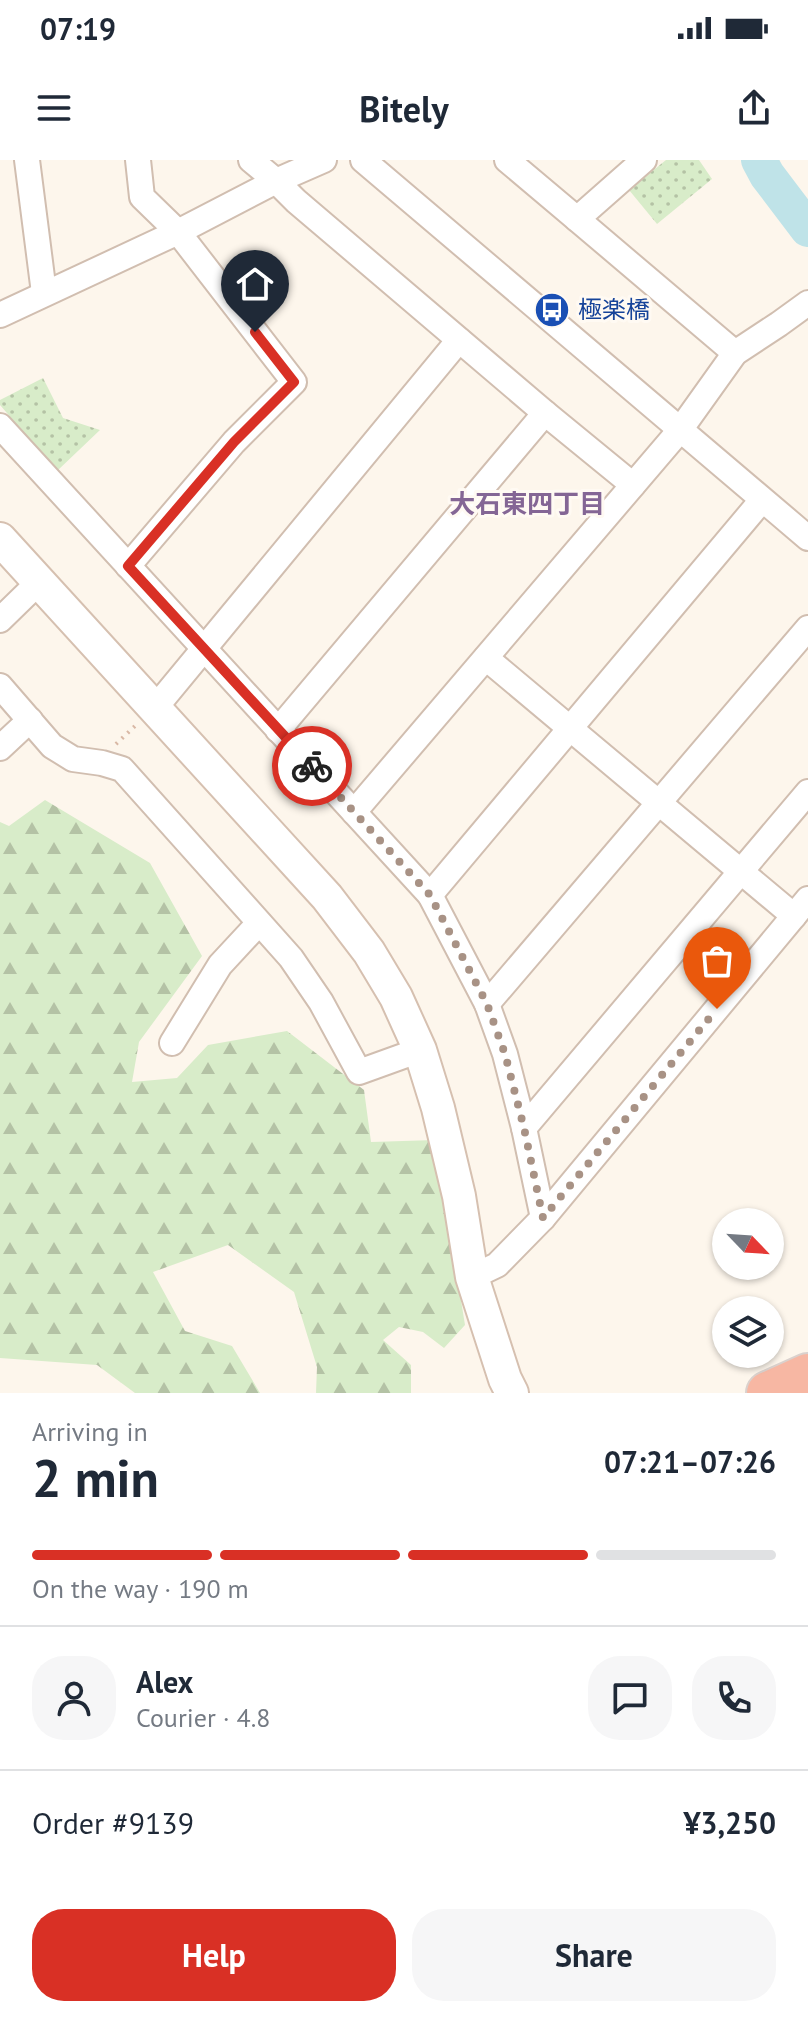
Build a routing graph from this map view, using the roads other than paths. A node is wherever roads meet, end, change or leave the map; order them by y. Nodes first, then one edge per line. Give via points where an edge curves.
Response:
1 (27, 160) edge
2 (138, 160) edge
3 (251, 160) edge
4 (324, 160) edge
5 (363, 160) edge
6 (507, 160) edge
7 (644, 160) edge
8 (276, 181) junction
9 (577, 219) junction
10 (178, 232) junction
11 (44, 293) junction
12 (808, 303) edge
13 (0, 315) edge
14 (459, 340) junction
15 (735, 353) junction
16 (545, 413) junction
17 (0, 426) edge
18 (680, 430) junction
19 (633, 485) junction
20 (762, 500) junction
21 (808, 538) edge
22 (0, 539) edge
23 (128, 566) junction
24 (39, 582) junction
25 (0, 620) edge
26 (808, 628) edge
27 (203, 648) junction
28 (486, 658) junction
29 (0, 686) edge
30 (155, 708) junction
31 (30, 720) junction
32 (570, 728) junction
33 (278, 730) junction
34 (0, 748) edge
35 (808, 792) edge
36 (659, 803) junction
37 (354, 812) junction
38 (741, 871) junction
39 (430, 895) junction
40 (801, 907) edge
41 (259, 923) junction
42 (487, 1004) junction
43 (172, 1043) dead end
44 (420, 1050) junction
45 (524, 1128) junction
46 (543, 1218) junction
47 (472, 1277) junction
48 (808, 1375) edge
49 (808, 1392) edge
50 (512, 1393) edge
51 (768, 1393) edge
52 (801, 1393) edge

1 - 11 street
2 - 10 street via 142,197
3 - 8 street
4 - 8 street
5 - 18 street
6 - 9 street
7 - 9 street
8 - 10 street
8 - 14 street
9 - 15 street
10 - 11 street
10 - 23 street via 294,382 234,442
11 - 13 street
12 - 15 street
14 - 16 street
14 - 27 street
15 - 18 street
16 - 19 street
16 - 33 street
17 - 23 street
18 - 19 street
18 - 20 street
19 - 28 street
20 - 21 street
20 - 32 street
22 - 24 street
23 - 27 street
24 - 25 street
24 - 30 street
26 - 36 street
27 - 30 street
27 - 33 street
28 - 32 street
28 - 37 street
29 - 31 street
30 - 44 street via 327,897 376,963
31 - 34 street
31 - 41 street via 52,746 73,759 122,769
32 - 36 street
32 - 39 street
33 - 37 street
35 - 38 street
36 - 38 street
36 - 42 street
37 - 39 street
38 - 40 street
38 - 45 street
39 - 42 street
40 - 46 street
41 - 43 street via 220,965
41 - 44 street via 321,1002 359,1072
42 - 45 street
44 - 47 street via 459,1196
45 - 46 street
46 - 47 street via 497,1265
47 - 50 street
48 - 51 highway
49 - 52 highway

